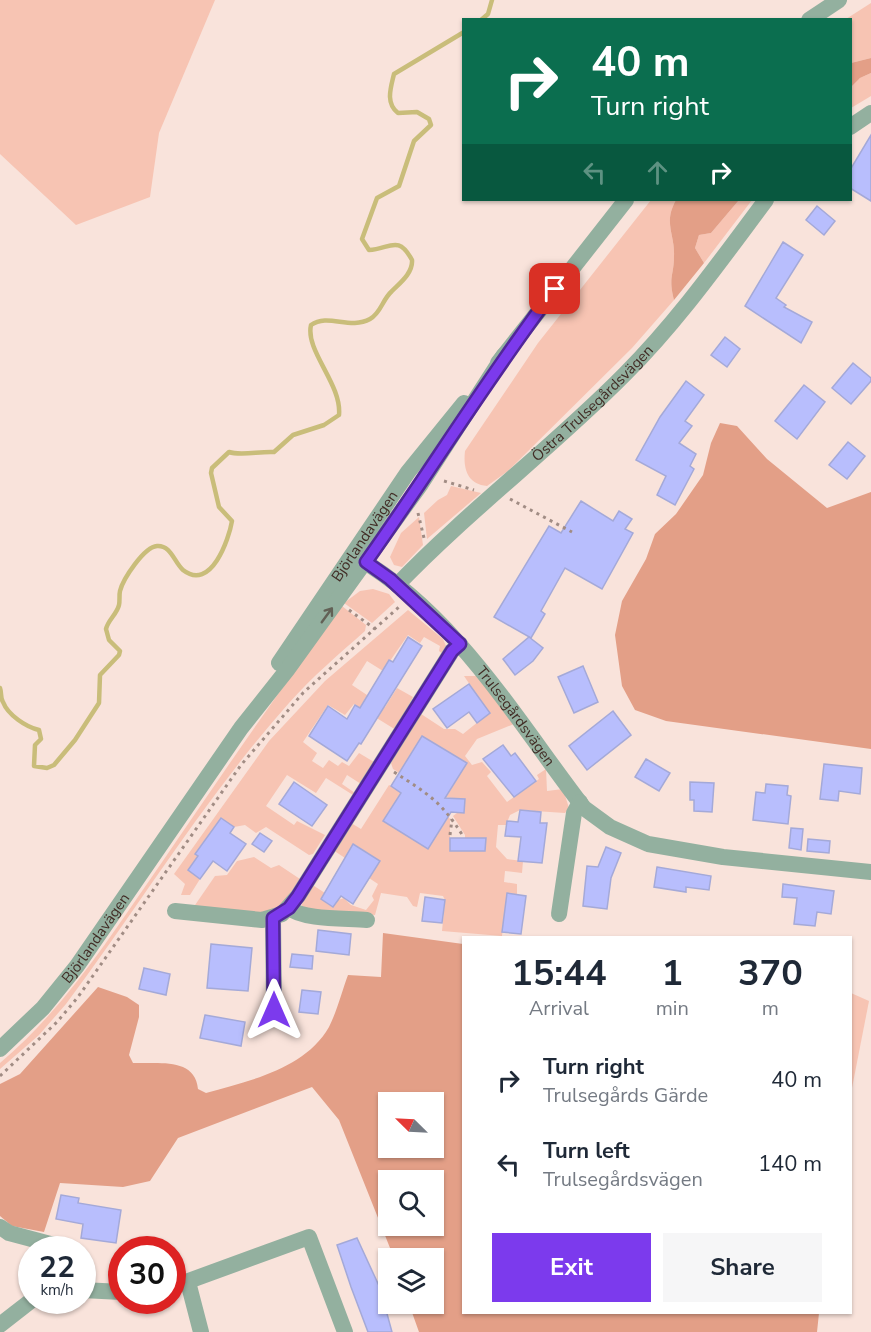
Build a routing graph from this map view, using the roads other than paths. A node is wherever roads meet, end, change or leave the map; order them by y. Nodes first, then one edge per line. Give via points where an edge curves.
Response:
1 (839, 0) edge
2 (812, 18) edge
3 (871, 113) edge
4 (852, 126) edge
5 (625, 201) edge
6 (765, 201) edge
7 (504, 355) junction
8 (351, 554) junction
9 (366, 562) junction
10 (397, 585) junction
11 (460, 644) junction
12 (241, 728) junction
13 (580, 802) junction
14 (871, 872) edge
15 (289, 908) junction
16 (175, 911) dead end
17 (559, 914) dead end
18 (273, 918) junction
19 (366, 920) dead end
20 (274, 1010) dead end
21 (0, 1049) edge
22 (0, 1227) edge
23 (20, 1236) edge
24 (186, 1283) edge
25 (186, 1298) edge
26 (18, 1311) edge
27 (0, 1325) edge
28 (201, 1332) edge
29 (345, 1332) edge

1 - 2 street
3 - 4 street
5 - 7 street, Björlandavägen
6 - 10 street, Östra Trulsegårdsvägen via 697,292 625,374
7 - 8 street, Björlandavägen via 434,437
7 - 9 street, Björlandavägen
8 - 9 street, Trulsegårdsvägen
8 - 12 street, Björlandavägen
9 - 10 street, Trulsegårdsvägen
12 -> 9 street, Björlandavägen
10 - 11 street, Trulsegårdsvägen
11 - 13 street, Trulsegårdsvägen
11 - 15 street
12 - 21 street, Björlandavägen via 77,966 43,1008
13 - 14 street, Trulsegårdsvägen via 610,827 648,844 723,857
13 - 17 street via 574,813
15 - 18 street
15 - 19 street via 294,913
16 - 18 street
18 - 20 street
22 - 23 street
24 - 29 street via 309,1237
25 - 28 street
26 - 27 street

